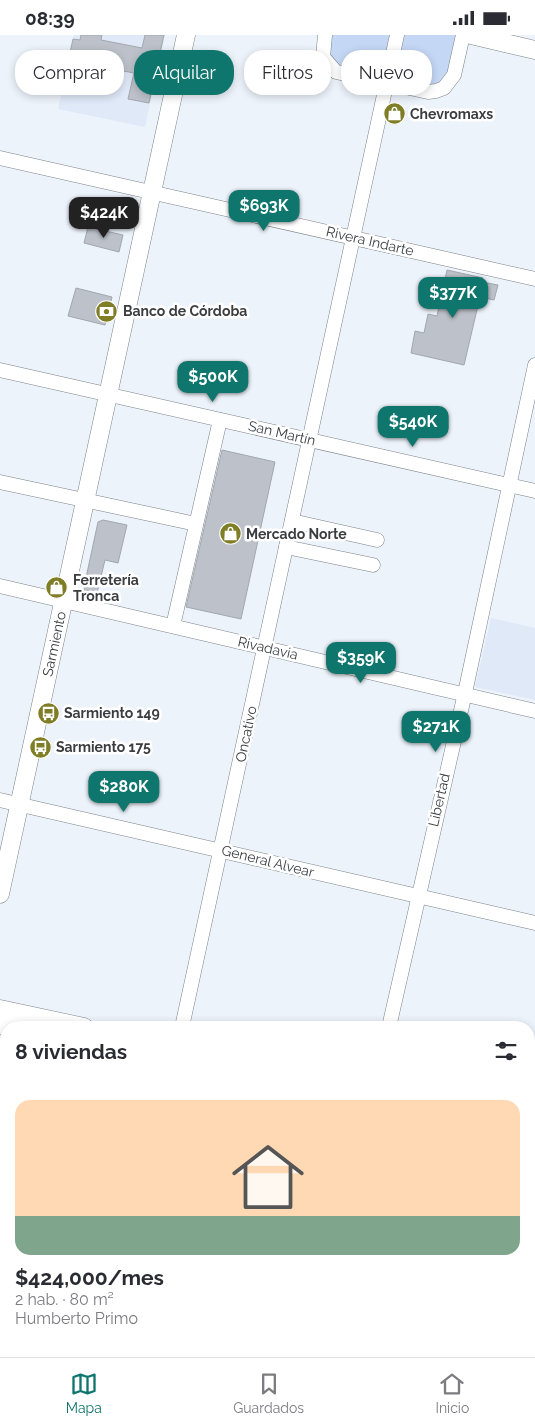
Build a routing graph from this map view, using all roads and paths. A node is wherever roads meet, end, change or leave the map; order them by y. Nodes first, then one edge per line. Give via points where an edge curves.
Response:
1 (186, 35) edge
2 (326, 35) edge
3 (397, 35) edge
4 (463, 35) edge
5 (471, 35) edge
6 (394, 50) edge
7 (535, 50) edge
8 (341, 73) edge
9 (432, 91) edge
10 (385, 95) edge
11 (0, 158) edge
12 (152, 192) junction
13 (355, 238) junction
14 (535, 279) edge
15 (535, 365) edge
16 (0, 370) edge
17 (110, 394) junction
18 (220, 419) junction
19 (309, 440) junction
20 (0, 482) edge
21 (510, 485) junction
22 (535, 491) edge
23 (87, 499) junction
24 (292, 521) junction
25 (196, 524) junction
26 (377, 540) dead end
27 (286, 547) junction
28 (373, 565) dead end
29 (0, 586) edge
30 (64, 601) junction
31 (173, 626) junction
32 (265, 647) junction
33 (464, 693) junction
34 (535, 711) edge
35 (0, 800) edge
36 (20, 805) junction
37 (221, 850) junction
38 (0, 894) edge
39 (416, 897) junction
40 (535, 923) edge
41 (0, 1009) edge
42 (56, 1021) edge
43 (183, 1021) edge
44 (389, 1021) edge

1 - 12 main road, Sarmiento
2 - 8 street via 322,49 326,63
3 - 6 street, Oncativo
4 - 9 street via 454,75 444,88
5 - 7 main road
10 - 13 street, Oncativo
11 - 12 street, Rivera Indarte
12 - 13 street, Rivera Indarte
12 - 17 main road, Sarmiento
13 - 14 street, Rivera Indarte
13 - 19 street, Oncativo
15 - 21 street, Libertad
16 - 17 street, San Martín
17 - 18 street, San Martín
17 - 23 main road, Sarmiento
18 - 19 street, San Martín
18 - 25 street
19 - 21 street, San Martín
19 - 24 street, Oncativo
20 - 23 street
21 - 22 street, San Martín
21 - 33 street, Libertad
23 - 25 street
23 - 30 main road, Sarmiento
24 - 26 street
24 - 27 street, Oncativo
25 - 31 street
27 - 28 street
27 - 32 street, Oncativo
29 - 30 street, Rivadavia
30 - 31 street, Rivadavia
30 - 36 main road, Sarmiento
31 - 32 street, Rivadavia
32 - 33 street, Rivadavia
32 - 37 street, Oncativo
33 - 34 street, Rivadavia
33 - 39 street, Libertad
35 - 36 street, General Alvear
36 - 37 street, General Alvear
36 - 38 main road, Sarmiento
37 - 39 street, General Alvear
37 - 43 street, Oncativo
39 - 40 street, General Alvear
39 - 44 street, Libertad
41 - 42 main road

